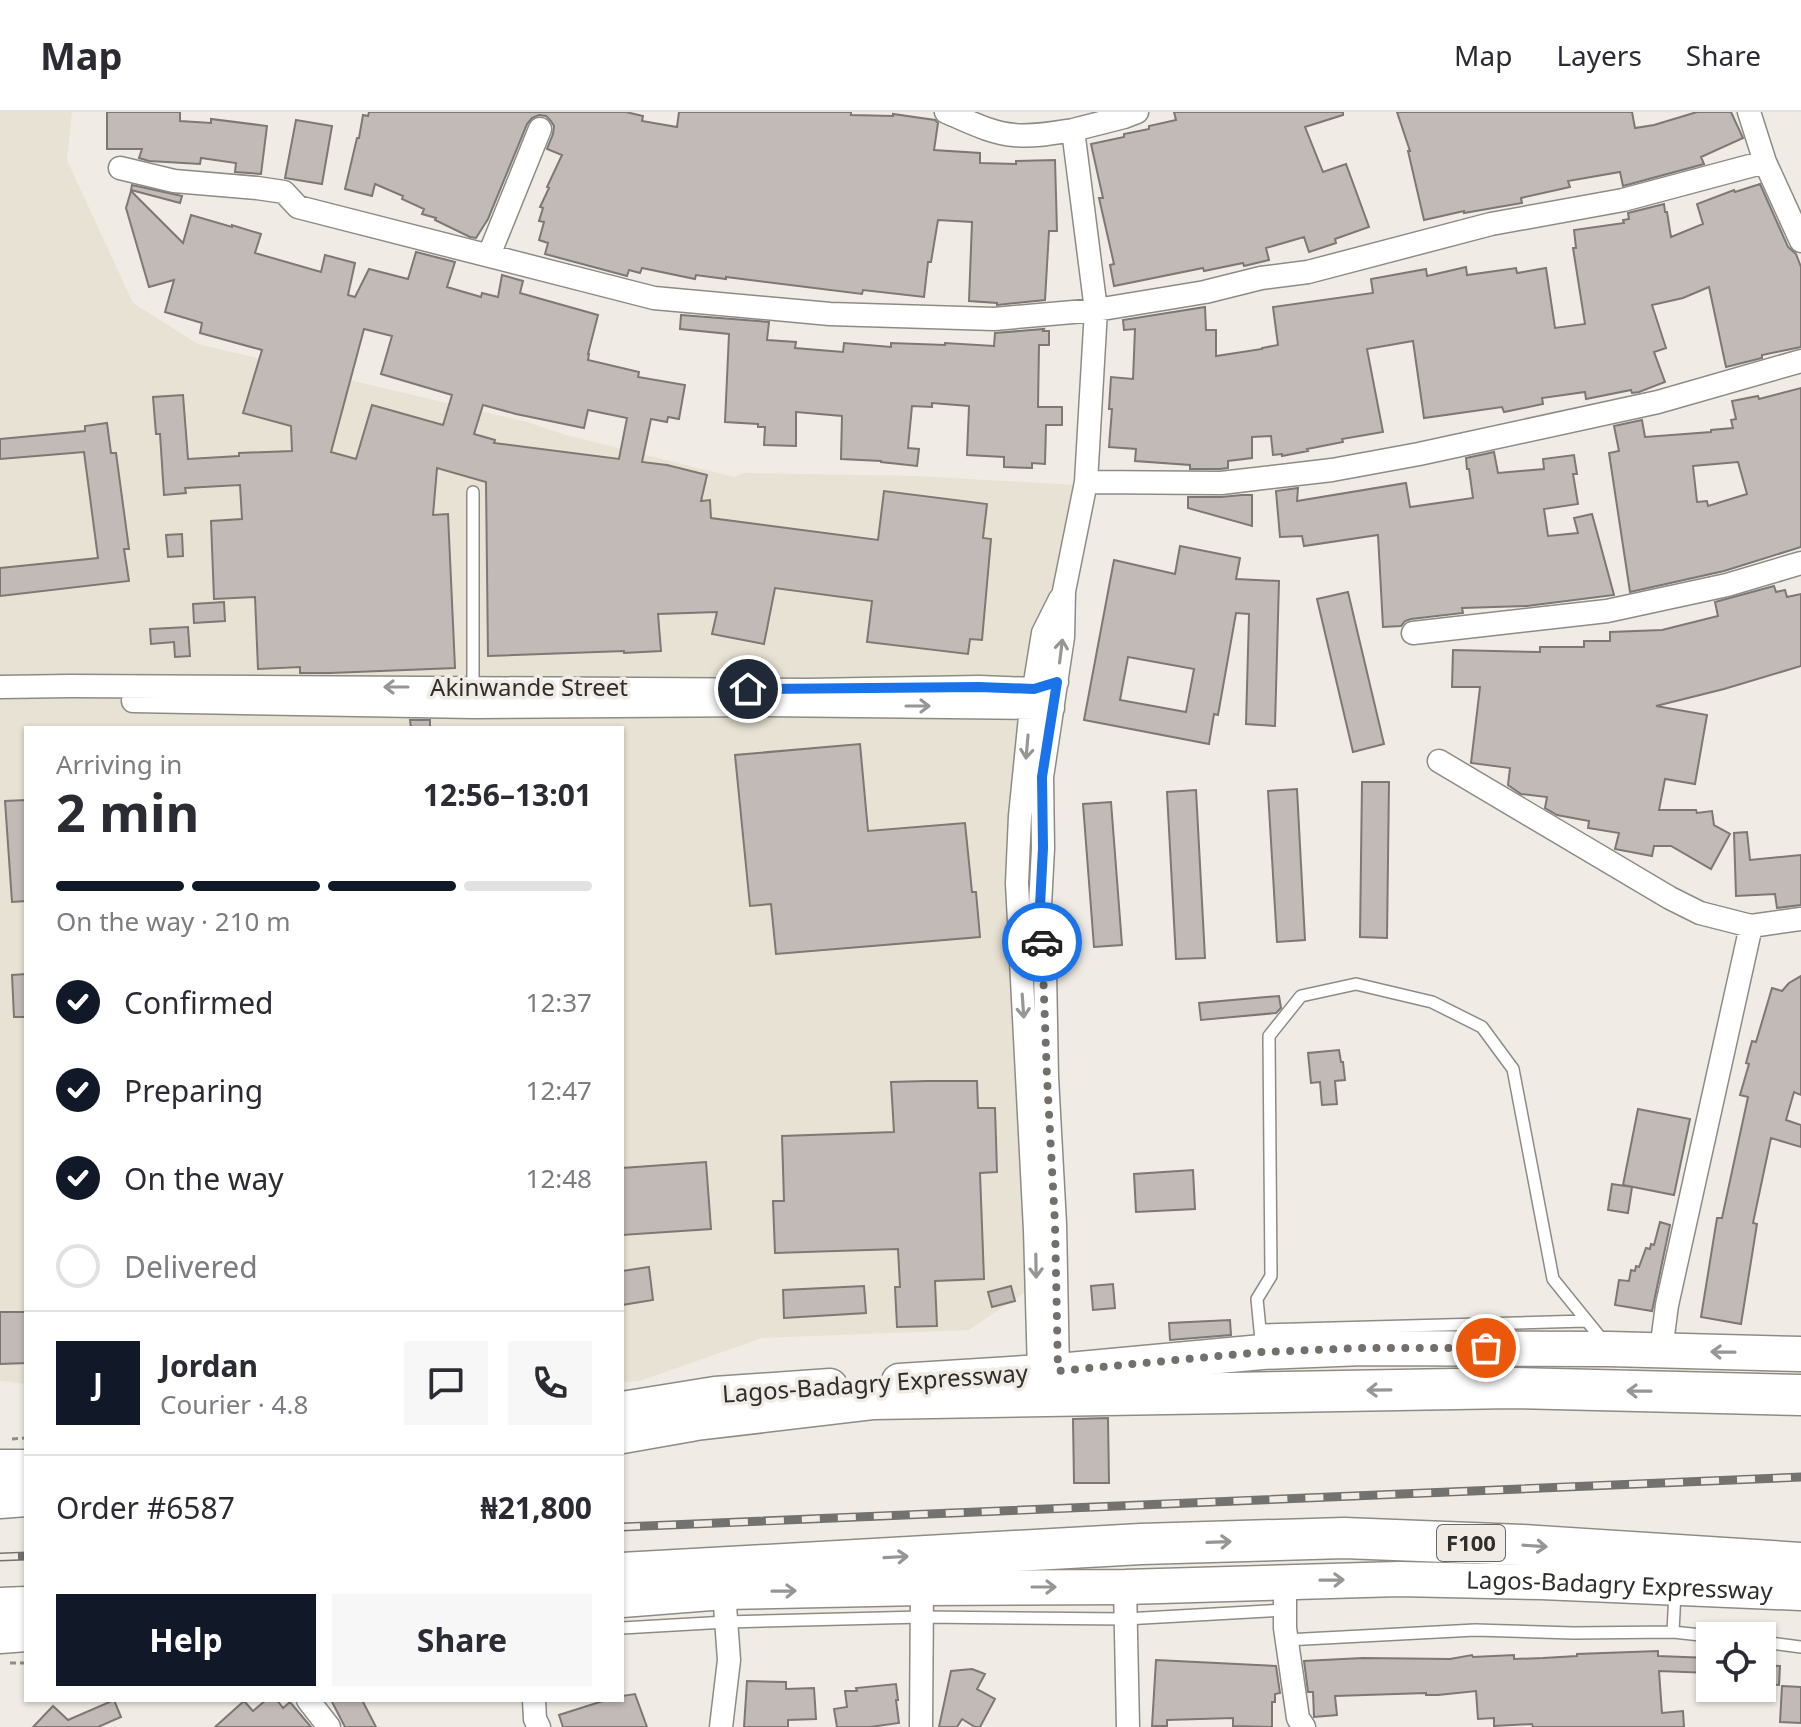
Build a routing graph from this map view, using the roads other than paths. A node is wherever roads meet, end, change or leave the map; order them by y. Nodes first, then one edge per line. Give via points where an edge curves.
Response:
1 (946, 112) edge
2 (1137, 112) edge
3 (1749, 112) edge
4 (540, 129) dead end
5 (1073, 130) junction
6 (1765, 162) junction
7 (120, 168) dead end
8 (1801, 241) edge
9 (489, 255) junction
10 (1096, 310) junction
11 (1801, 361) edge
12 (1086, 482) junction
13 (473, 492) dead end
14 (1801, 563) edge
15 (1064, 591) junction
16 (1413, 633) dead end
17 (0, 687) edge
18 (473, 697) junction
19 (1039, 701) junction
20 (0, 702) edge
21 (1439, 761) dead end
22 (1801, 919) edge
23 (1751, 926) junction
24 (1585, 1321) junction
25 (1261, 1341) junction
26 (1609, 1349) junction
27 (1661, 1350) junction
28 (1801, 1354) edge
29 (1048, 1372) junction
30 (1801, 1395) edge
31 (624, 1409) edge
32 (624, 1433) edge
33 (0, 1467) edge
34 (24, 1467) edge
35 (24, 1496) edge
36 (0, 1498) edge
37 (1801, 1563) edge
38 (624, 1573) edge
39 (1675, 1587) junction
40 (1801, 1593) edge
41 (1285, 1596) junction
42 (624, 1600) edge
43 (922, 1602) junction
44 (1125, 1603) junction
45 (24, 1607) edge
46 (725, 1607) junction
47 (0, 1608) edge
48 (624, 1628) edge
49 (1673, 1632) junction
50 (1696, 1634) edge
51 (1286, 1640) junction
52 (1776, 1644) edge
53 (1801, 1647) edge
54 (310, 1702) edge
55 (534, 1702) edge
56 (329, 1727) edge
57 (539, 1727) edge
58 (721, 1727) edge
59 (921, 1727) edge
60 (1128, 1727) edge
61 (1304, 1727) edge

1 - 5 street via 1013,135
2 - 5 street
3 - 6 street
4 - 9 street
5 - 10 street
6 - 8 street
6 - 10 street via 1308,272
7 - 9 street via 174,181 284,192 298,207
9 - 10 street via 654,298 830,314 994,319
10 - 12 street
11 - 12 street via 1658,402 1332,470 1221,483
12 - 15 street
13 - 18 lane
14 - 16 street via 1607,611
15 - 19 street via 1043,633
19 -> 15 street, Akinwande Street via 1057,682
18 -> 17 street, Akinwande Street
18 - 19 street, Akinwande Street via 979,687
18 - 20 street, Akinwande Street
19 - 29 street via 1040,906 1055,1224
21 - 23 street via 1670,898 1700,913
22 - 23 street
23 - 27 street
24 - 25 lane
24 - 25 lane via 1553,1279 1513,1069 1482,1027 1432,1002 1356,984 1301,996 1269,1036 1271,1276 1257,1299
24 - 26 lane
25 - 26 main road, Lagos-Badagry Expressway via 1363,1348
25 - 29 main road, Lagos-Badagry Expressway
26 - 27 main road, Lagos-Badagry Expressway
28 -> 27 main road, Lagos-Badagry Expressway
29 - 31 main road, Lagos-Badagry Expressway via 715,1394
30 -> 32 highway, Lagos-Badagry Expressway via 1512,1388 874,1399
33 - 34 main road
35 - 36 highway
38 -> 37 highway, Lagos-Badagry Expressway / F100 via 1344,1538
39 - 40 main road, Lagos-Badagry Expressway
41 -> 39 main road, Lagos-Badagry Expressway via 1399,1579
39 - 49 lane
41 - 44 main road, Lagos-Badagry Expressway
41 - 51 street
42 - 46 main road, Lagos-Badagry Expressway
43 - 44 main road, Lagos-Badagry Expressway
43 - 46 main road, Lagos-Badagry Expressway
43 - 59 street
44 - 60 street
45 - 47 highway
46 - 48 lane
46 - 58 street via 729,1660
49 - 50 lane
49 - 51 lane via 1475,1630
51 - 61 street via 1298,1718
52 - 53 lane
54 - 56 street
55 - 57 street

